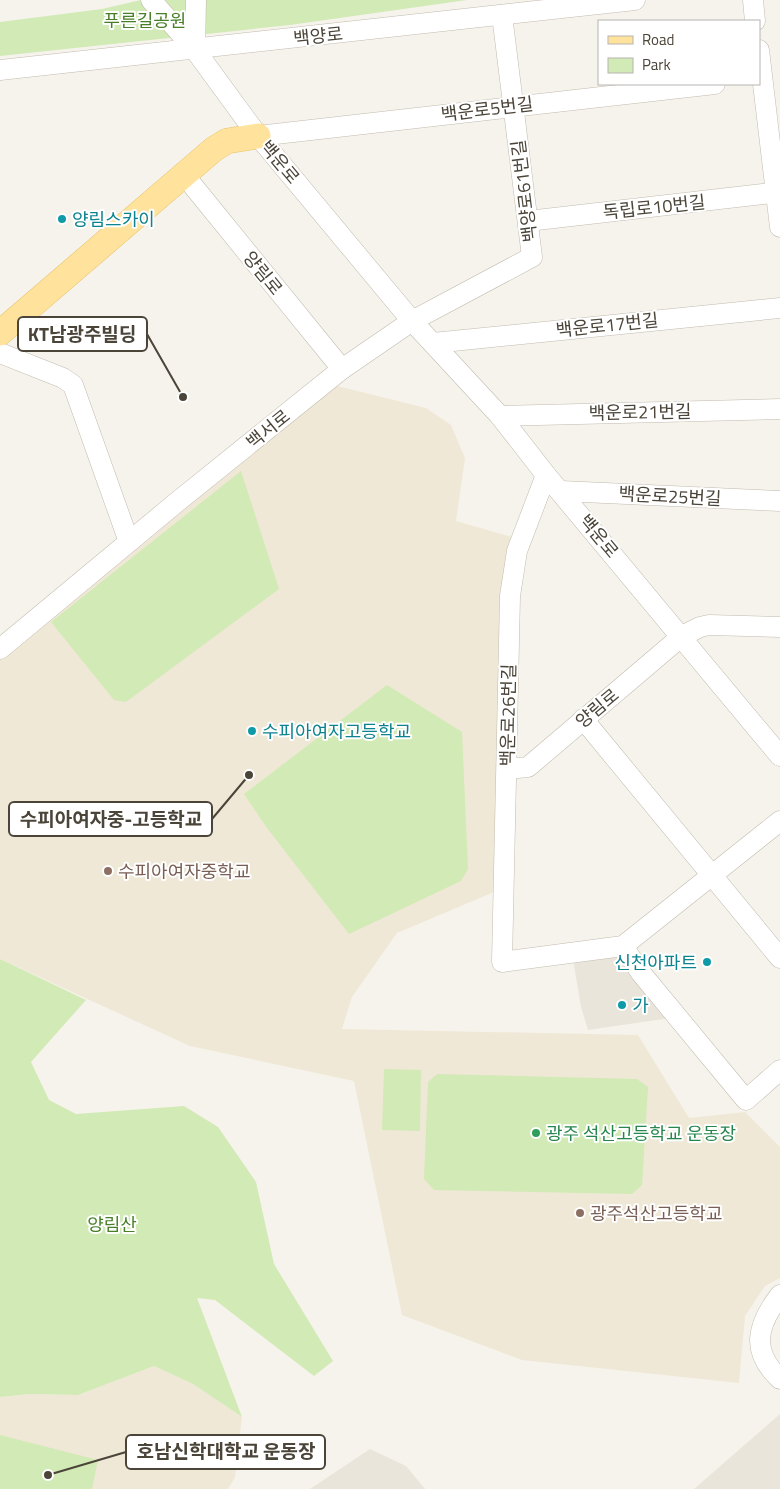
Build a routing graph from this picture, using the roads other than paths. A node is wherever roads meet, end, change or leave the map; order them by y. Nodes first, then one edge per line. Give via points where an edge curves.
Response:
1 (151, 0) edge
2 (196, 0) edge
3 (635, 0) edge
4 (753, 0) edge
5 (502, 15) junction
6 (755, 20) edge
7 (195, 50) junction
8 (760, 54) edge
9 (0, 70) edge
10 (767, 78) edge
11 (706, 85) edge
12 (513, 106) junction
13 (258, 136) junction
14 (185, 176) junction
15 (778, 193) edge
16 (528, 221) junction
17 (780, 227) edge
18 (780, 308) edge
19 (412, 321) junction
20 (0, 333) edge
21 (434, 343) junction
22 (0, 353) edge
23 (342, 369) junction
24 (780, 409) edge
25 (500, 416) junction
26 (546, 475) junction
27 (561, 491) junction
28 (780, 501) edge
29 (129, 542) junction
30 (780, 627) edge
31 (682, 636) junction
32 (0, 649) edge
33 (583, 719) junction
34 (776, 747) edge
35 (507, 769) junction
36 (780, 821) edge
37 (711, 874) junction
38 (623, 946) junction
39 (774, 951) edge
40 (780, 1070) edge
41 (780, 1295) edge
42 (780, 1379) edge

1 - 7 street, 백운로
2 - 7 street
3 - 5 street, 백양로
4 - 6 street
5 - 7 street, 백양로
5 - 12 street, 백양로61번길
7 - 9 street, 백양로
7 - 13 street, 백운로
8 - 10 street
10 - 15 street
11 - 12 street, 백운로5번길
12 - 13 street, 백운로5번길
12 - 16 street, 백양로61번길
13 - 14 main road via 227,141
13 - 19 street, 백운로
14 - 20 main road
14 - 23 street, 양림로
15 - 16 street, 독립로10번길
15 - 17 street
16 - 19 street, 백양로61번길 via 532,257
18 - 21 street, 백운로17번길
19 - 21 street, 백운로
19 - 23 street, 백서로
21 - 25 street, 백운로
22 - 29 street via 73,385
23 - 29 street, 백서로
24 - 25 street, 백운로21번길
25 - 26 street, 백운로
26 - 27 street, 백운로
26 - 35 street, 백운로26번길 via 516,551 510,596
27 - 28 street, 백운로25번길
27 - 31 street, 백운로
29 - 32 street, 백서로
30 - 31 street, 양림로 via 709,625
31 - 33 street, 양림로
31 - 34 street, 백운로
33 - 35 street, 양림로 via 528,767
33 - 37 street
35 - 38 street, 백운로26번길 via 502,962
36 - 37 street
37 - 38 street
37 - 39 street
38 - 40 street via 640,973 746,1100
41 - 42 street via 765,1322 760,1346 763,1361

